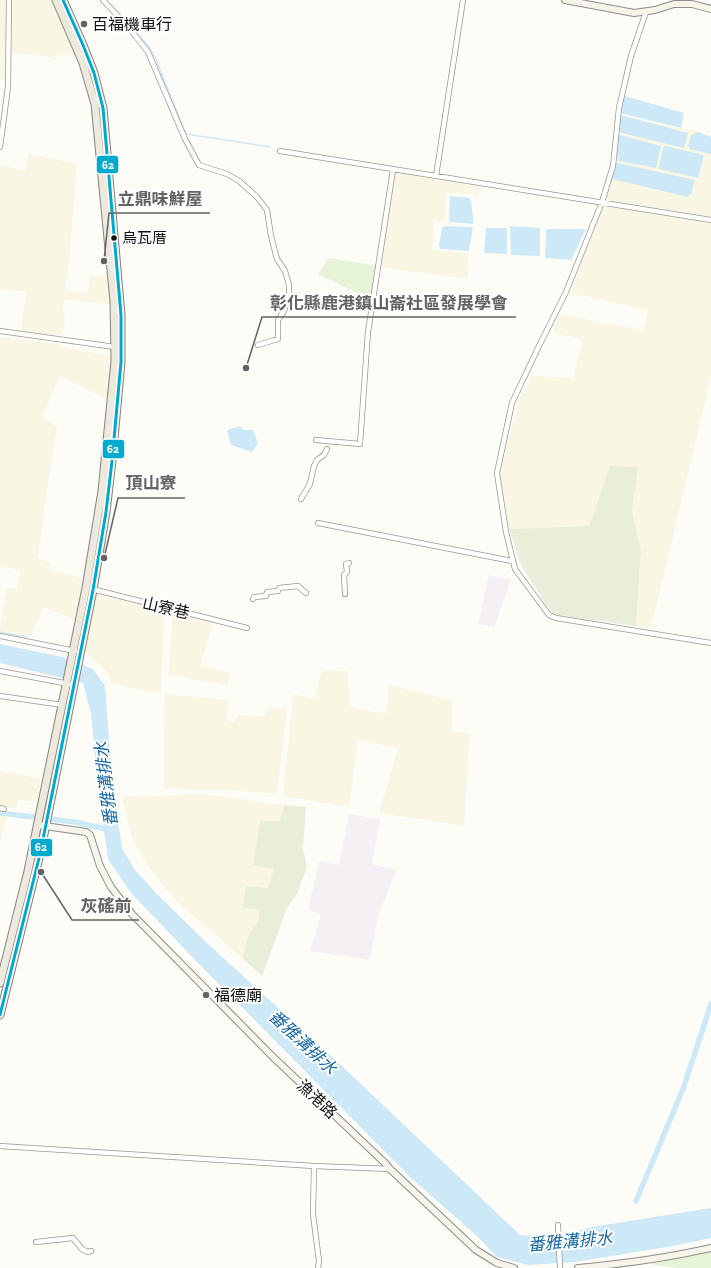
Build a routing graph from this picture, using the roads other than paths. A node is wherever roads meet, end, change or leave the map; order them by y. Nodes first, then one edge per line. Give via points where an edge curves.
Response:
1 (9, 0) edge
2 (56, 0) edge
3 (63, 0) edge
4 (103, 0) edge
5 (463, 0) edge
6 (565, 0) edge
7 (675, 2) edge
8 (711, 9) edge
9 (646, 12) junction
10 (0, 148) edge
11 (280, 151) dead end
12 (393, 170) junction
13 (436, 176) junction
14 (602, 202) junction
15 (711, 220) edge
16 (0, 331) edge
17 (258, 345) dead end
18 (115, 347) junction
19 (316, 440) dead end
20 (327, 449) dead end
21 (301, 499) dead end
22 (318, 523) dead end
23 (512, 561) junction
24 (349, 563) dead end
25 (89, 589) junction
26 (306, 593) dead end
27 (345, 594) dead end
28 (253, 599) dead end
29 (247, 628) dead end
30 (0, 636) edge
31 (711, 643) edge
32 (76, 653) junction
33 (0, 671) edge
34 (70, 683) junction
35 (0, 696) edge
36 (63, 705) junction
37 (44, 814) junction
38 (42, 826) junction
39 (2, 986) edge
40 (0, 1015) edge
41 (0, 1146) edge
42 (314, 1166) junction
43 (390, 1169) junction
44 (558, 1225) dead end
45 (36, 1242) dead end
46 (711, 1248) edge
47 (91, 1251) dead end
48 (495, 1266) edge
49 (318, 1268) edge
50 (514, 1268) edge
51 (560, 1268) edge
52 (578, 1268) edge

1 - 10 street via 8,86
2 - 18 main road via 84,63 95,104 113,288
3 - 25 main road via 94,73 103,108 121,315 121,362 112,461 106,512
4 - 17 street via 148,52 184,139 199,165 239,181 267,210 277,259 285,271 289,285 289,296 278,320 278,340
5 - 13 street
6 - 9 street via 634,13
7 - 8 street
7 - 9 street
9 - 14 street via 631,56 619,108 613,166
11 - 12 street
12 - 13 street
12 - 19 street via 368,332 360,444
13 - 14 street
14 - 15 street
14 - 23 street via 566,292 512,403 497,473
16 - 18 street
18 - 25 main road via 105,463
20 - 21 street via 317,460 310,484
22 - 23 street
23 - 31 street via 544,609 556,618
24 - 27 street via 346,564 347,572 344,575
25 - 29 street, 山寮巷
25 - 32 main road
26 - 28 street via 298,586 280,588 278,591 267,592 266,596
30 - 32 street
32 - 34 main road
33 - 34 street
34 - 36 main road
34 - 37 main road
35 - 36 street
36 - 37 main road
37 - 38 main road
38 - 39 main road via 40,854
38 - 43 street, 漁港路 via 86,832 90,835 111,887 132,914 273,1057
39 - 40 main road
41 - 42 street
42 - 43 street
42 - 49 street via 313,1214
43 - 48 street, 漁港路
44 - 51 street
45 - 47 street via 73,1238 82,1249
46 - 52 street via 650,1260
48 - 50 street, 漁港路

